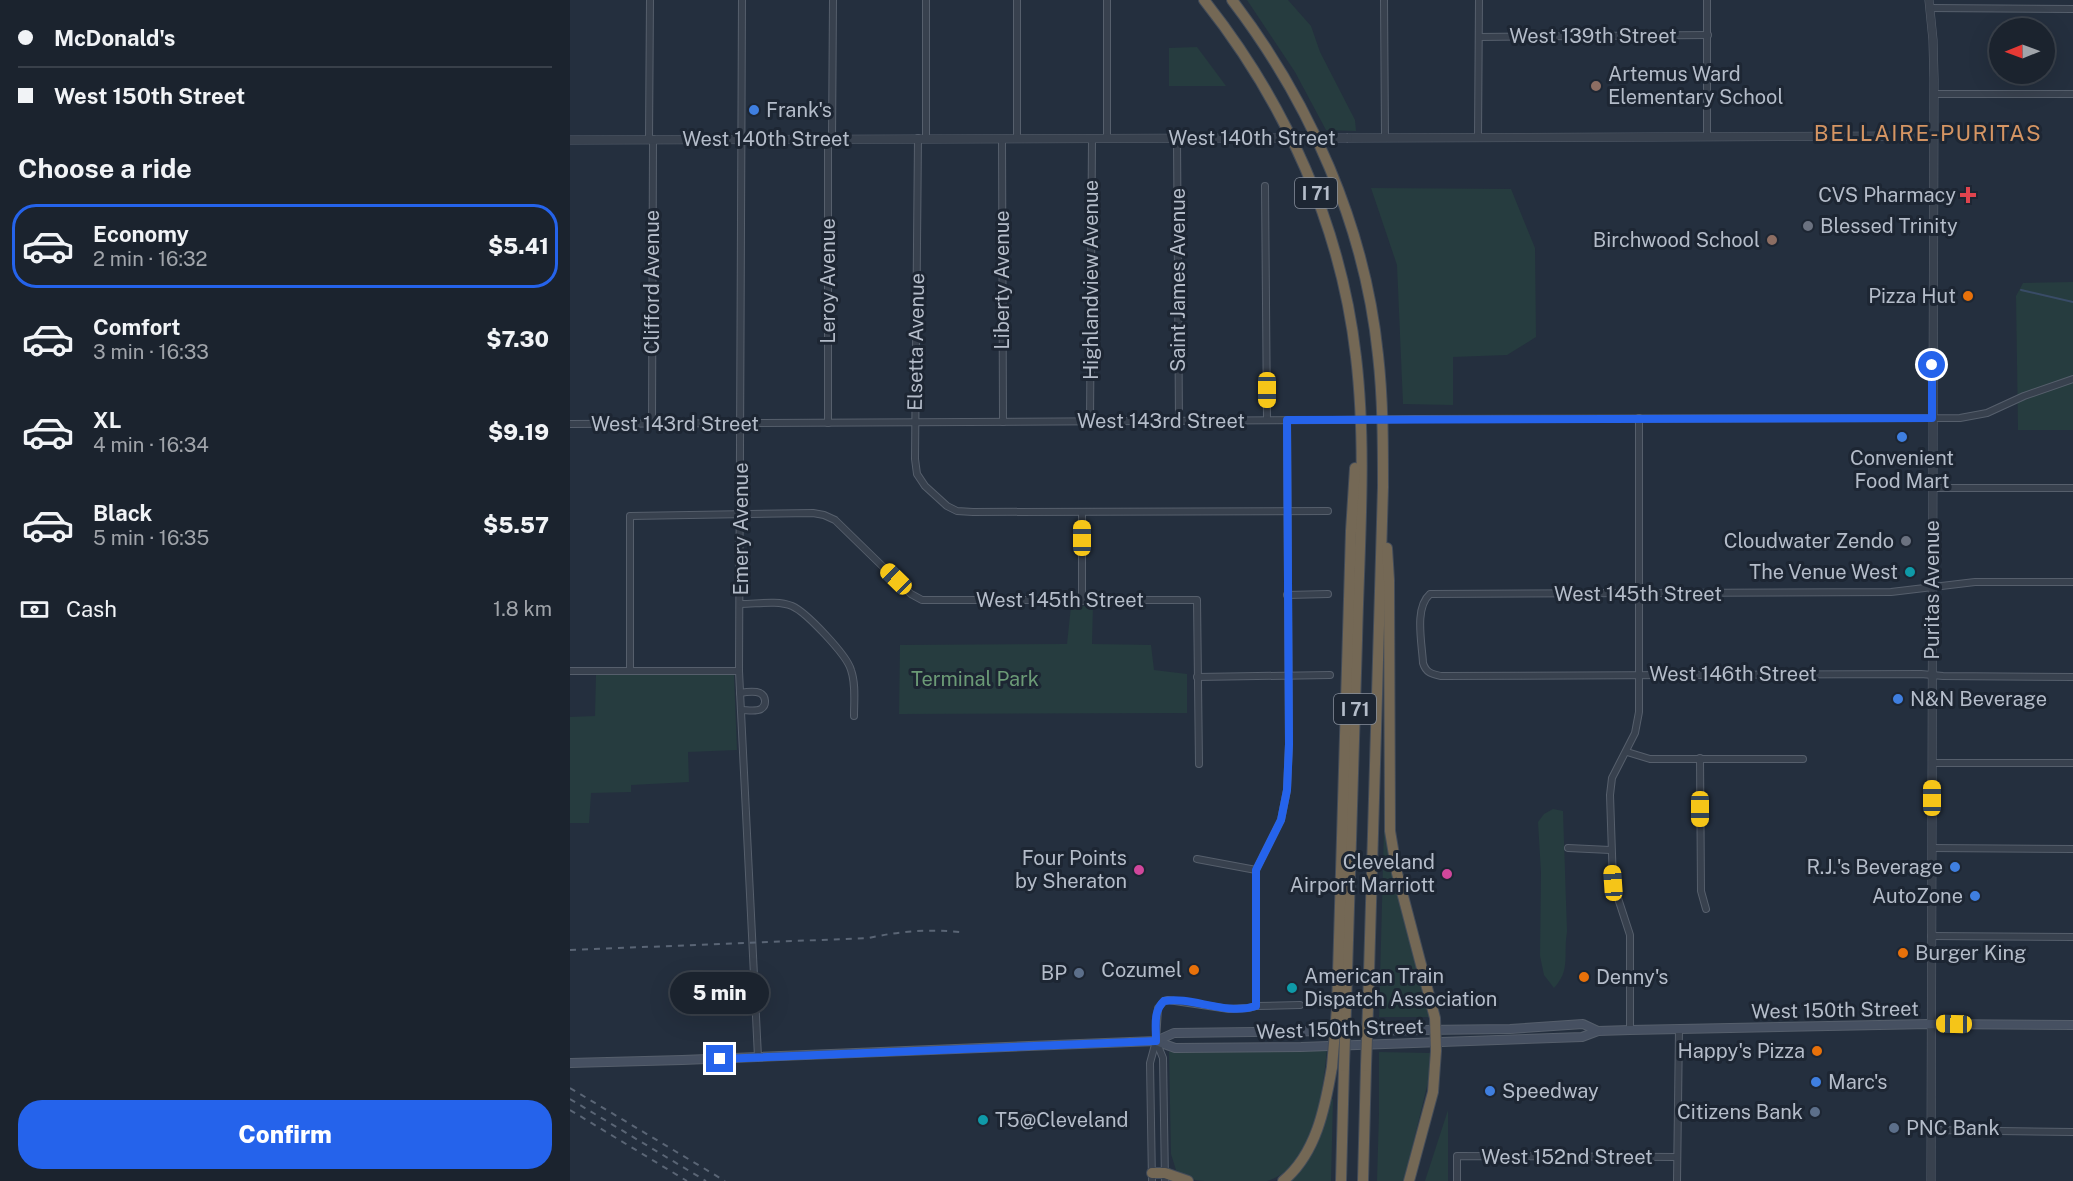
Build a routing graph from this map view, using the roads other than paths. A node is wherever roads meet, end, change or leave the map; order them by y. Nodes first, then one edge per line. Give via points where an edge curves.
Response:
1 (650, 0) edge
2 (742, 0) edge
3 (833, 0) edge
4 (927, 0) edge
5 (1017, 0) edge
6 (1107, 0) edge
7 (1204, 0) edge
8 (1232, 0) edge
9 (1384, 0) edge
10 (1479, 0) edge
11 (1707, 0) edge
12 (1929, 4) edge
13 (2073, 9) edge
14 (1708, 35) junction
15 (1479, 36) junction
16 (1934, 94) junction
17 (2073, 94) edge
18 (1934, 136) junction
19 (1385, 137) junction
20 (1478, 137) junction
21 (1707, 137) junction
22 (922, 138) junction
23 (1092, 138) junction
24 (1107, 138) junction
25 (651, 139) junction
26 (740, 139) junction
27 (1002, 139) junction
28 (1017, 139) junction
29 (1177, 139) junction
30 (570, 140) edge
31 (830, 140) junction
32 (1265, 186) dead end
33 (2073, 380) edge
34 (1639, 417) junction
35 (1932, 418) junction
36 (1267, 420) junction
37 (1287, 420) junction
38 (1003, 422) junction
39 (1090, 422) junction
40 (1179, 422) junction
41 (828, 423) junction
42 (915, 423) junction
43 (570, 424) edge
44 (652, 424) junction
45 (740, 424) junction
46 (1383, 488) junction
47 (1933, 488) junction
48 (2073, 488) edge
49 (1287, 511) junction
50 (1328, 511) dead end
51 (1082, 513) junction
52 (740, 514) junction
53 (2073, 582) edge
54 (1932, 586) junction
55 (1328, 594) dead end
56 (1638, 594) junction
57 (1287, 595) junction
58 (1082, 601) junction
59 (741, 604) junction
60 (1422, 639) joint
61 (630, 670) junction
62 (570, 671) edge
63 (739, 671) junction
64 (1330, 675) dead end
65 (1638, 675) junction
66 (1288, 676) junction
67 (1932, 676) junction
68 (1197, 677) junction
69 (2073, 677) edge
70 (741, 693) junction
71 (741, 710) junction
72 (854, 716) dead end
73 (1627, 752) junction
74 (1700, 758) junction
75 (1803, 759) dead end
76 (1933, 763) junction
77 (2073, 763) edge
78 (1199, 764) dead end
79 (1932, 848) junction
80 (1568, 849) dead end
81 (2073, 849) edge
82 (1610, 850) junction
83 (1197, 859) dead end
84 (1256, 870) junction
85 (1706, 909) dead end
86 (1931, 936) junction
87 (2073, 936) edge
88 (1300, 1005) dead end
89 (1256, 1006) junction
90 (1342, 1008) junction
91 (1930, 1024) junction
92 (2073, 1025) edge
93 (1679, 1029) junction
94 (1436, 1030) junction
95 (1630, 1030) junction
96 (1598, 1031) junction
97 (1156, 1041) junction
98 (1436, 1043) junction
99 (758, 1058) junction
100 (570, 1063) edge
101 (1930, 1130) junction
102 (2073, 1132) edge
103 (1677, 1157) junction
104 (1152, 1177) edge
105 (1165, 1177) edge
106 (1188, 1181) edge
107 (1283, 1181) edge
108 (1341, 1181) edge
109 (1363, 1181) edge
110 (1409, 1181) edge
111 (1457, 1181) edge
112 (1677, 1181) edge
113 (1930, 1181) edge

1 - 25 street, Clifford Avenue
2 - 26 street, Emery Avenue
3 - 31 street, Leroy Avenue
4 - 22 street, Elsetta Avenue
5 - 28 street
6 - 24 street
7 - 90 highway, I 71 via 1266,88 1316,193 1345,291 1356,356 1360,411 1351,531
8 - 46 highway, I 71 via 1298,100 1345,208 1366,284 1378,353
9 - 19 street
10 - 15 street
11 - 14 street
12 - 13 street
12 - 16 street, Puritas Avenue
14 - 15 street, West 139th Street
14 - 21 street
15 - 20 street
16 - 17 street
16 - 18 street, Puritas Avenue
18 - 21 street, West 140th Street
18 - 35 street, Puritas Avenue
19 - 20 street, West 140th Street
19 - 29 street, West 140th Street, bridge
20 - 21 street, West 140th Street
22 - 27 street, West 140th Street
22 - 31 street, West 140th Street
22 - 42 street, Elsetta Avenue
23 - 24 street, West 140th Street
23 - 28 street, West 140th Street
23 - 39 street, Highlandview Avenue
24 - 29 street, West 140th Street
25 - 26 street, West 140th Street
25 - 30 street, West 140th Street
25 - 44 street, Clifford Avenue
26 - 31 street, West 140th Street
26 - 45 street, Emery Avenue
27 - 28 street, West 140th Street
27 - 38 street, Liberty Avenue
29 - 40 street, Saint James Avenue
31 - 41 street, Leroy Avenue
32 - 36 street
33 - 35 street, West 143rd Street via 1976,416
34 - 35 street, West 143rd Street
34 - 37 street, West 143rd Street, bridge
34 - 56 street
35 - 47 street, Puritas Avenue
36 - 37 street, West 143rd Street
36 - 40 street, West 143rd Street
37 - 49 street
38 - 39 street, West 143rd Street
38 - 42 street, West 143rd Street
39 - 40 street, West 143rd Street
41 - 42 street, West 143rd Street
41 - 45 street, West 143rd Street
42 - 51 street, Elsetta Avenue via 917,474 947,506 973,512
43 - 44 street, West 143rd Street
44 - 45 street, West 143rd Street
45 - 52 street, Emery Avenue
46 - 94 highway via 1389,580 1390,831
46 - 109 highway, I 71, bridge
47 - 48 street
47 - 54 street, Puritas Avenue
49 - 50 street, Elsetta Avenue
49 - 51 street, Elsetta Avenue
49 - 57 street
51 - 58 street
52 - 58 street, West 145th Street via 813,513 835,520 911,594 922,600
52 - 59 street, Emery Avenue
52 - 61 street via 630,516
53 - 54 street, West 145th Street
54 - 56 street, West 145th Street via 1891,592
54 - 67 street, Puritas Avenue
55 - 57 street
56 - 60 street, West 145th Street via 1430,594 1421,614
56 - 65 street
57 - 66 street
58 - 68 street, West 145th Street via 1197,600
59 - 63 street, Emery Avenue
59 - 72 street via 777,603 802,612 842,652 851,669
60 - 65 street, West 146th Street via 1425,669 1442,676
61 - 62 street
61 - 63 street
63 - 70 street, Emery Avenue
64 - 66 street
65 - 67 street, West 146th Street
65 - 73 street via 1639,712
66 - 68 street
66 - 84 street via 1287,790 1281,820
67 - 69 street, West 146th Street
67 - 76 street, Puritas Avenue
68 - 78 street
70 - 71 street, Emery Avenue
70 - 71 street via 759,693 765,701 758,710
71 - 99 street, Emery Avenue
73 - 74 street via 1650,759
73 - 82 street via 1612,778
74 - 75 street
74 - 85 street via 1701,891
76 - 77 street
76 - 79 street, Puritas Avenue
79 - 81 street
79 - 86 street, Puritas Avenue
80 - 82 street
82 - 95 street via 1613,883 1630,936
83 - 84 street
84 - 89 street
86 - 87 street
86 - 91 street, Puritas Avenue
88 - 89 street, West 150th Street
89 - 97 street, West 150th Street via 1229,1009 1164,1001 1156,1014
90 - 107 highway, bridge via 1324,1104 1308,1150
90 - 108 highway, bridge
91 - 92 main road, West 150th Street
91 - 93 main road, West 150th Street
91 - 101 street, Puritas Avenue
93 - 95 main road, West 150th Street
93 - 103 street
94 - 96 main road, West 150th Street via 1582,1024
94 - 97 main road, West 150th Street via 1174,1033
94 - 98 highway
95 - 96 main road, West 150th Street
96 - 98 main road, West 150th Street via 1582,1037
97 - 98 main road, West 150th Street via 1174,1048
97 - 99 main road, West 150th Street
97 - 104 street via 1150,1063
97 - 105 street via 1163,1058
98 - 110 highway via 1433,1092
99 - 100 main road, West 150th Street
101 - 102 street
101 - 113 street, Puritas Avenue
103 - 111 street, West 152nd Street via 1457,1156
103 - 112 street
104 - 105 highway
105 - 106 highway

